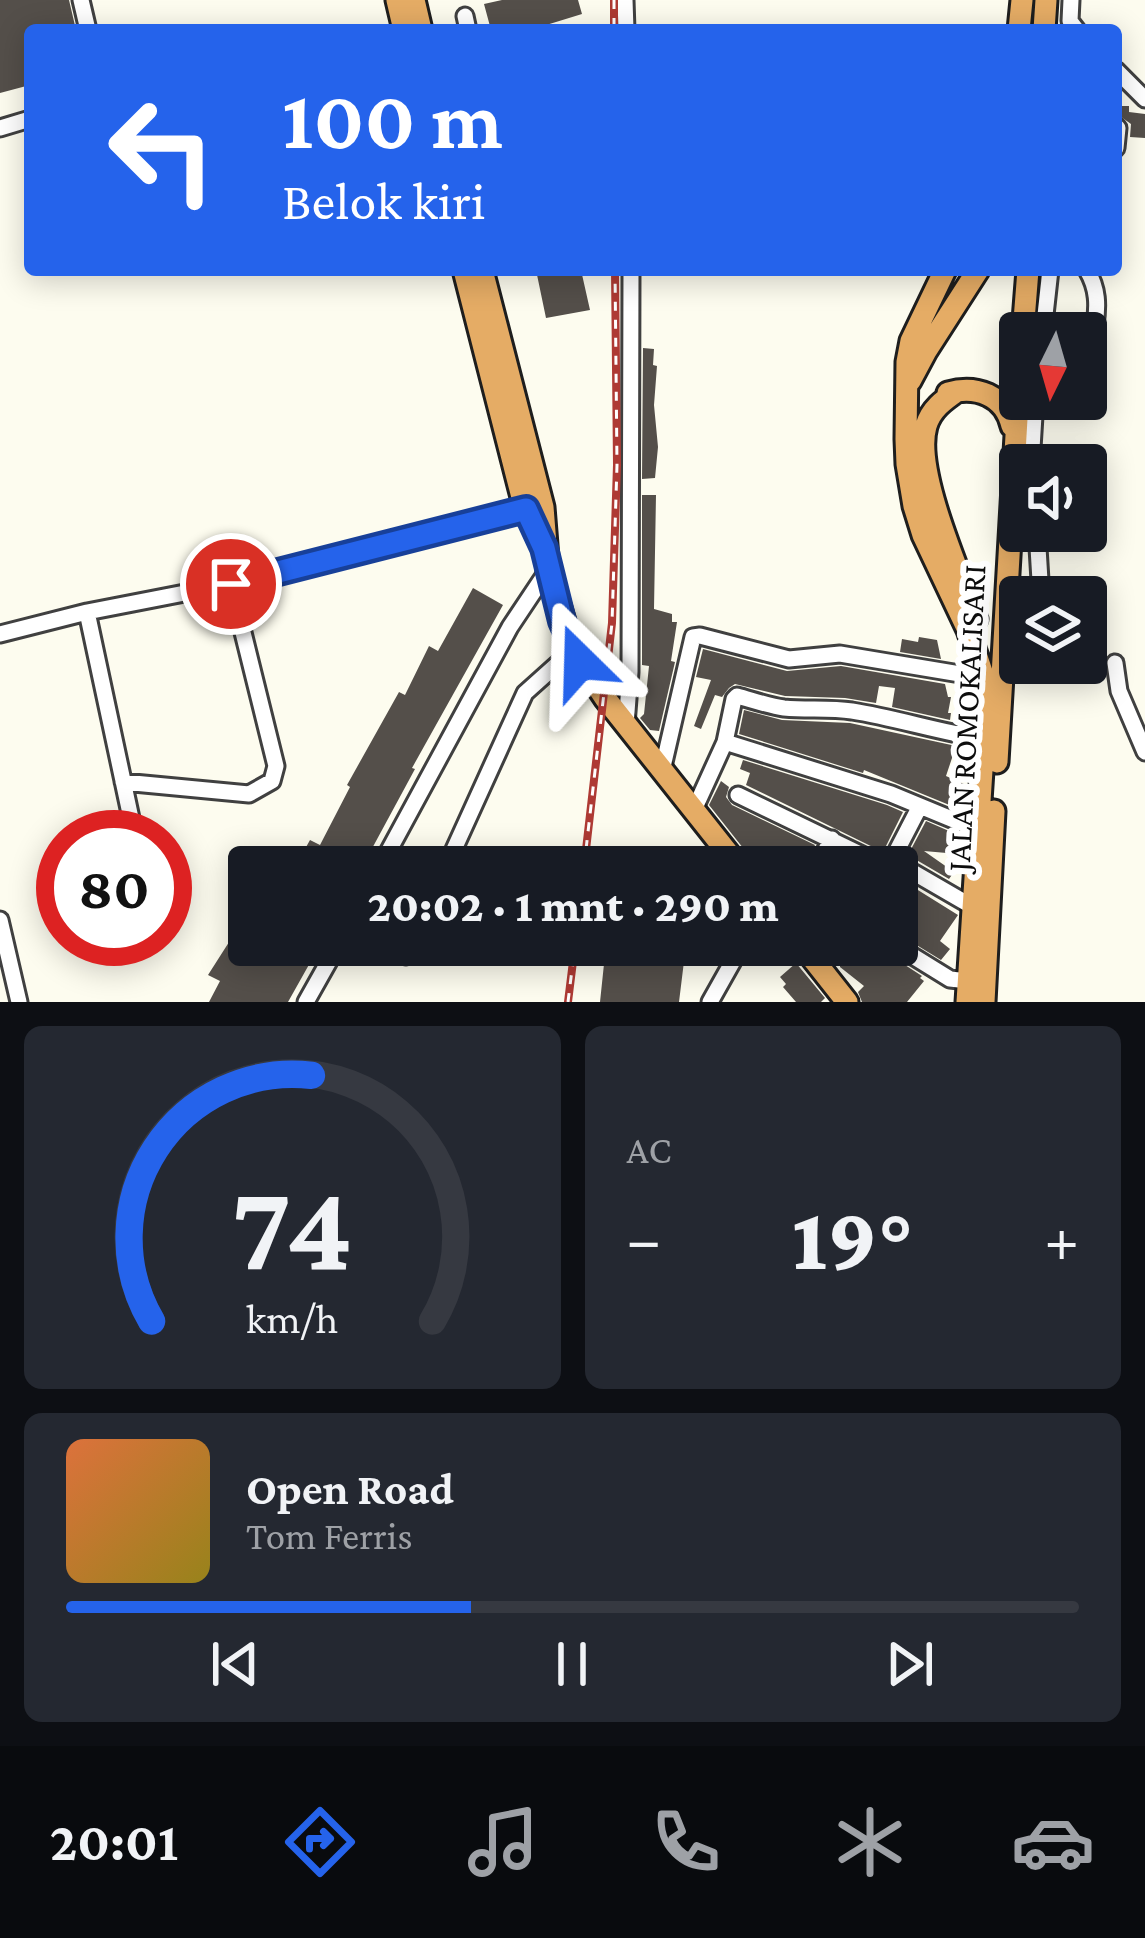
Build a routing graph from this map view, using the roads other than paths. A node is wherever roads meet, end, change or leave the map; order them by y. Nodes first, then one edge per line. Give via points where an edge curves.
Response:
1 (1122, 76) edge
2 (1145, 99) edge
3 (466, 276) edge
4 (483, 276) edge
5 (631, 276) edge
6 (942, 276) edge
7 (974, 276) edge
8 (1028, 276) edge
9 (1049, 276) edge
10 (1091, 276) edge
11 (1025, 312) edge
12 (1045, 312) edge
13 (1097, 312) edge
14 (907, 387) junction
15 (957, 391) junction
16 (1016, 420) edge
17 (906, 439) junction
18 (1014, 439) junction
19 (534, 508) junction
20 (546, 559) junction
21 (231, 584) junction
22 (87, 612) junction
23 (0, 634) edge
24 (573, 650) junction
25 (1114, 663) dead end
26 (984, 678) junction
27 (626, 725) junction
28 (984, 740) junction
29 (724, 742) junction
30 (1145, 752) edge
31 (662, 771) junction
32 (123, 782) junction
33 (738, 795) dead end
34 (920, 806) junction
35 (129, 810) edge
36 (694, 810) junction
37 (978, 830) junction
38 (832, 839) junction
39 (391, 846) edge
40 (456, 846) edge
41 (722, 846) edge
42 (828, 846) edge
43 (847, 846) edge
44 (899, 846) edge
45 (918, 880) edge
46 (973, 907) junction
47 (0, 920) edge
48 (918, 959) edge
49 (326, 966) edge
50 (730, 966) edge
51 (819, 968) edge
52 (968, 992) edge
53 (19, 1002) edge
54 (306, 1002) edge
55 (710, 1002) edge
56 (847, 1002) edge
57 (984, 1002) edge

1 - 2 street
3 - 19 highway
4 - 19 highway
5 - 27 street
6 - 14 highway, JALAN ROMOKALISARI via 911,341
7 - 14 highway
8 - 11 highway
9 - 12 street
10 - 13 street
14 - 17 highway, JALAN ROMOKALISARI
15 - 17 highway via 929,404
15 - 18 highway via 972,389 1003,405
15 - 26 highway via 930,416 924,454 980,630
16 - 18 highway, JALAN ROMOKALISARI
17 - 26 highway, JALAN ROMOKALISARI via 923,536
18 - 57 highway, JALAN ROMOKALISARI
19 - 20 highway
19 - 21 street
20 - 24 highway
20 - 39 street
21 - 22 street
21 - 32 street via 276,766 272,782 249,794
22 - 23 street
22 - 32 street
24 - 27 highway
24 - 40 street via 525,693
25 - 30 street
26 - 28 highway, JALAN ROMOKALISARI
26 - 31 street via 840,654 789,659 693,637
27 - 31 highway
28 - 29 street via 737,696
28 - 37 highway, JALAN ROMOKALISARI
29 - 34 street
29 - 36 street
31 - 36 highway
32 - 35 street
33 - 38 street
34 - 37 street
34 - 44 street
36 - 41 highway
37 - 46 highway, JALAN ROMOKALISARI
38 - 42 street
38 - 43 street
45 - 46 street
46 - 52 highway, JALAN ROMOKALISARI
47 - 53 street
48 - 52 street
49 - 54 street
50 - 55 street
51 - 56 highway

